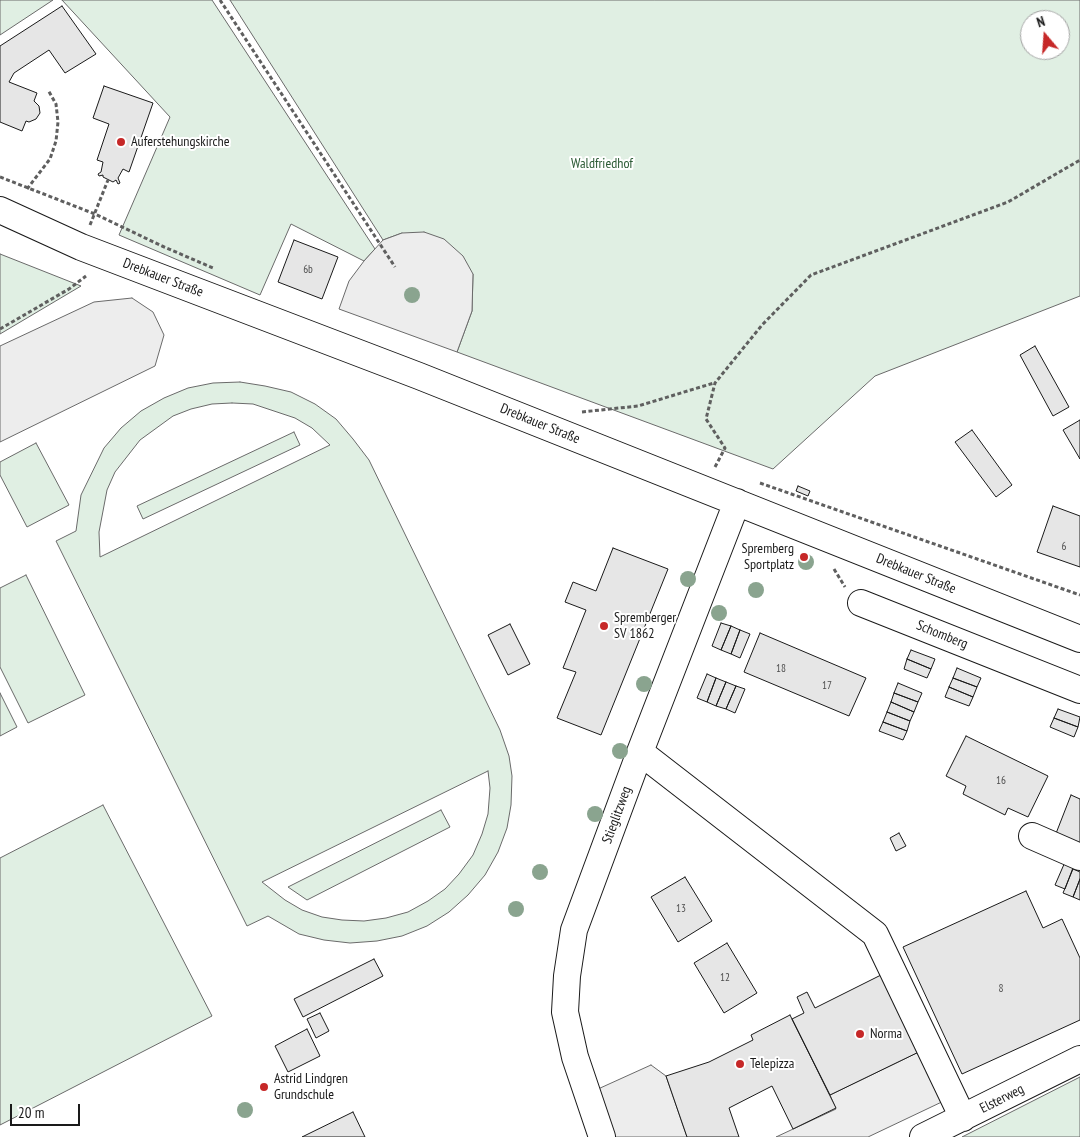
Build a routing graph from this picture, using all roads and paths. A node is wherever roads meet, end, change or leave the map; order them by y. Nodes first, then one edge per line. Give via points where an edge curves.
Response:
1 (220, 0) edge
2 (48, 90) dead end
3 (1080, 160) edge
4 (0, 177) edge
5 (28, 188) junction
6 (4, 212) edge
7 (395, 267) dead end
8 (215, 269) dead end
9 (89, 272) dead end
10 (0, 329) edge
11 (715, 383) junction
12 (590, 416) dead end
13 (707, 466) dead end
14 (714, 469) junction
15 (722, 472) dead end
16 (754, 482) dead end
17 (737, 502) junction
18 (830, 562) dead end
19 (1080, 595) edge
20 (862, 603) joint
21 (1080, 639) edge
22 (1080, 690) edge
23 (640, 752) junction
24 (1032, 836) dead end
25 (1080, 857) edge
26 (1080, 1059) edge
27 (963, 1118) junction
28 (602, 1137) edge
29 (924, 1137) edge

1 - 7 path
2 - 5 path via 56,104 56,141 50,159
3 - 11 path via 1008,202 811,275 762,325
4 - 5 path
5 - 6 path
5 - 8 path via 95,214
6 - 17 street, Drebkauer Straße via 81,246
9 - 10 path via 69,289
11 - 12 path via 638,406 581,412
11 - 14 path via 706,419 725,448
13 - 14 path
14 - 15 path
16 - 19 path
17 - 21 street, Drebkauer Straße
17 - 23 street, Stieglitzweg
18 - 20 path via 855,599
20 - 22 street, Schomberg
23 - 27 street via 875,934
23 - 28 street, Stieglitzweg via 574,930 567,976 565,1012 575,1057
24 - 25 street
26 - 27 street, Elsterweg
27 - 29 street, Elsterweg

